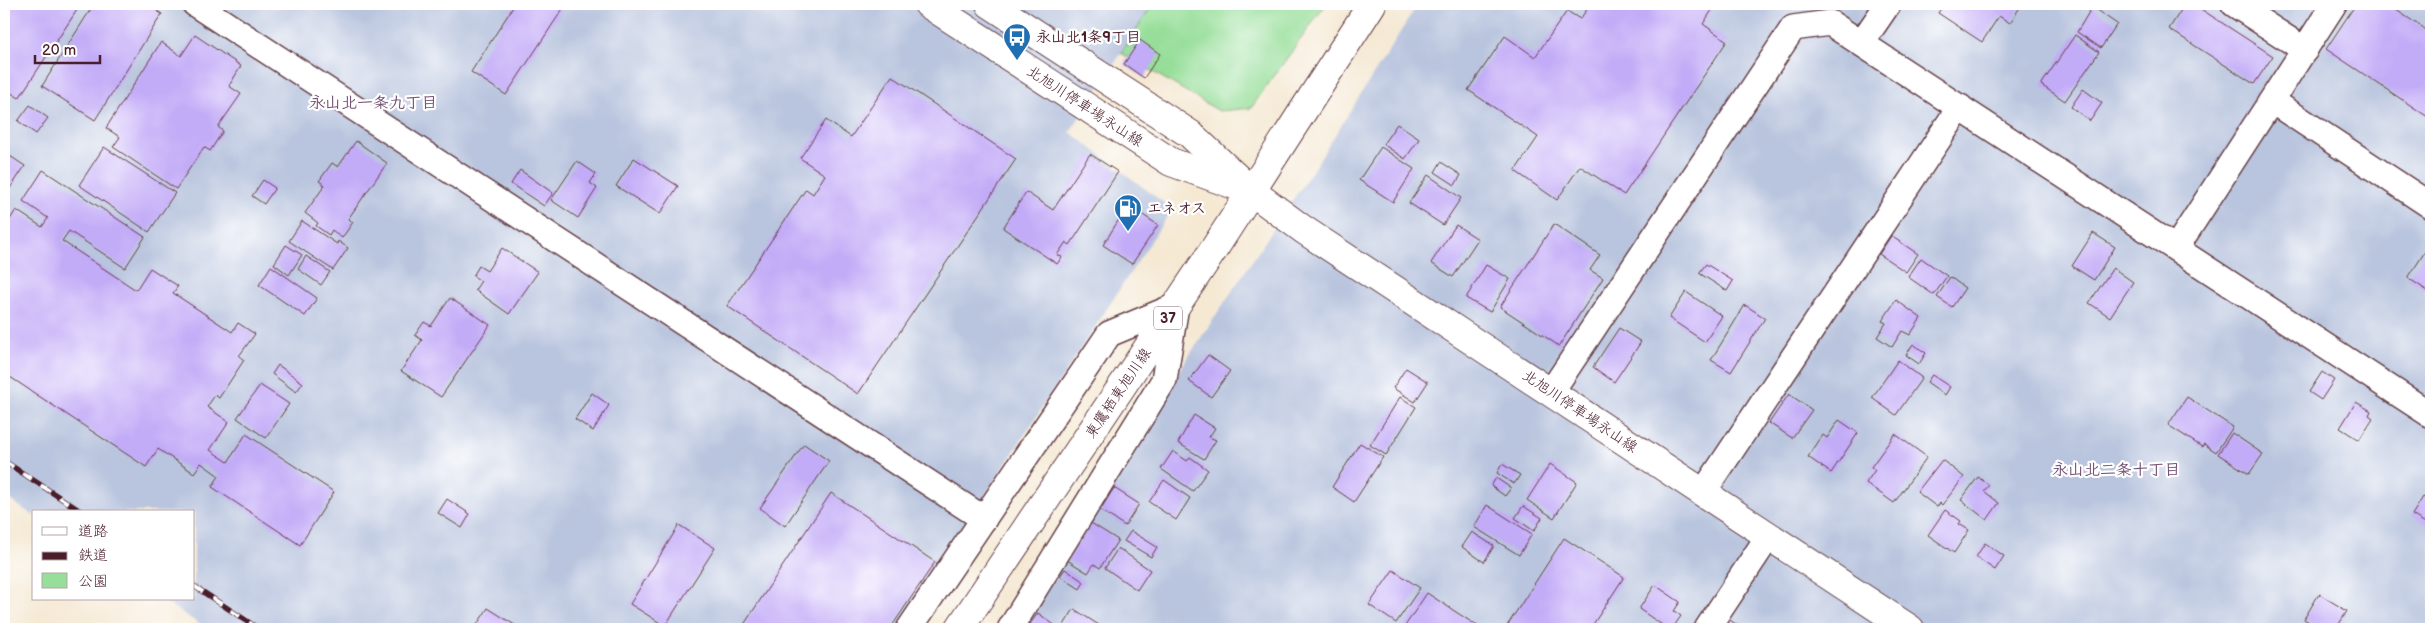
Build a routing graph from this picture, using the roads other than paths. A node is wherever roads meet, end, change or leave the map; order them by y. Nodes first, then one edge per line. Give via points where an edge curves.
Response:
1 (196, 4) edge
2 (930, 4) edge
3 (990, 4) edge
4 (1372, 4) edge
5 (1888, 4) edge
6 (2234, 4) edge
7 (2334, 4) edge
8 (1862, 42) junction
9 (2304, 50) junction
10 (2272, 101) junction
11 (1960, 107) junction
12 (1251, 191) junction
13 (2431, 206) edge
14 (2176, 248) junction
15 (1176, 306) junction
16 (1551, 392) junction
17 (2431, 415) edge
18 (1703, 493) junction
19 (984, 519) junction
20 (1768, 537) junction
21 (909, 629) edge
22 (959, 629) edge
23 (1010, 629) edge
24 (1707, 629) edge
25 (1910, 629) edge

1 - 19 street
2 - 12 main road, 北旭川停車場永山線 via 1171,162
3 - 12 main road, 北旭川停車場永山線 via 1190,134
4 - 12 main road, 東鷹栖東旭川線 / 37
5 - 8 street
6 - 9 street
7 - 9 street
8 - 11 street
8 - 16 street via 1830,23 1793,28
9 - 10 street
10 - 13 street
10 - 14 street
11 - 14 street
11 - 18 street
12 - 15 main road, 東鷹栖東旭川線 / 37
12 - 16 main road, 北旭川停車場永山線 via 1304,230
14 - 17 street
15 - 19 street via 1109,334
15 - 22 main road, 東鷹栖東旭川線 / 37
15 - 23 street via 1164,380
16 - 18 main road, 北旭川停車場永山線
18 - 20 main road, 北旭川停車場永山線
19 - 21 street
20 - 24 street
20 - 25 main road, 北旭川停車場永山線

